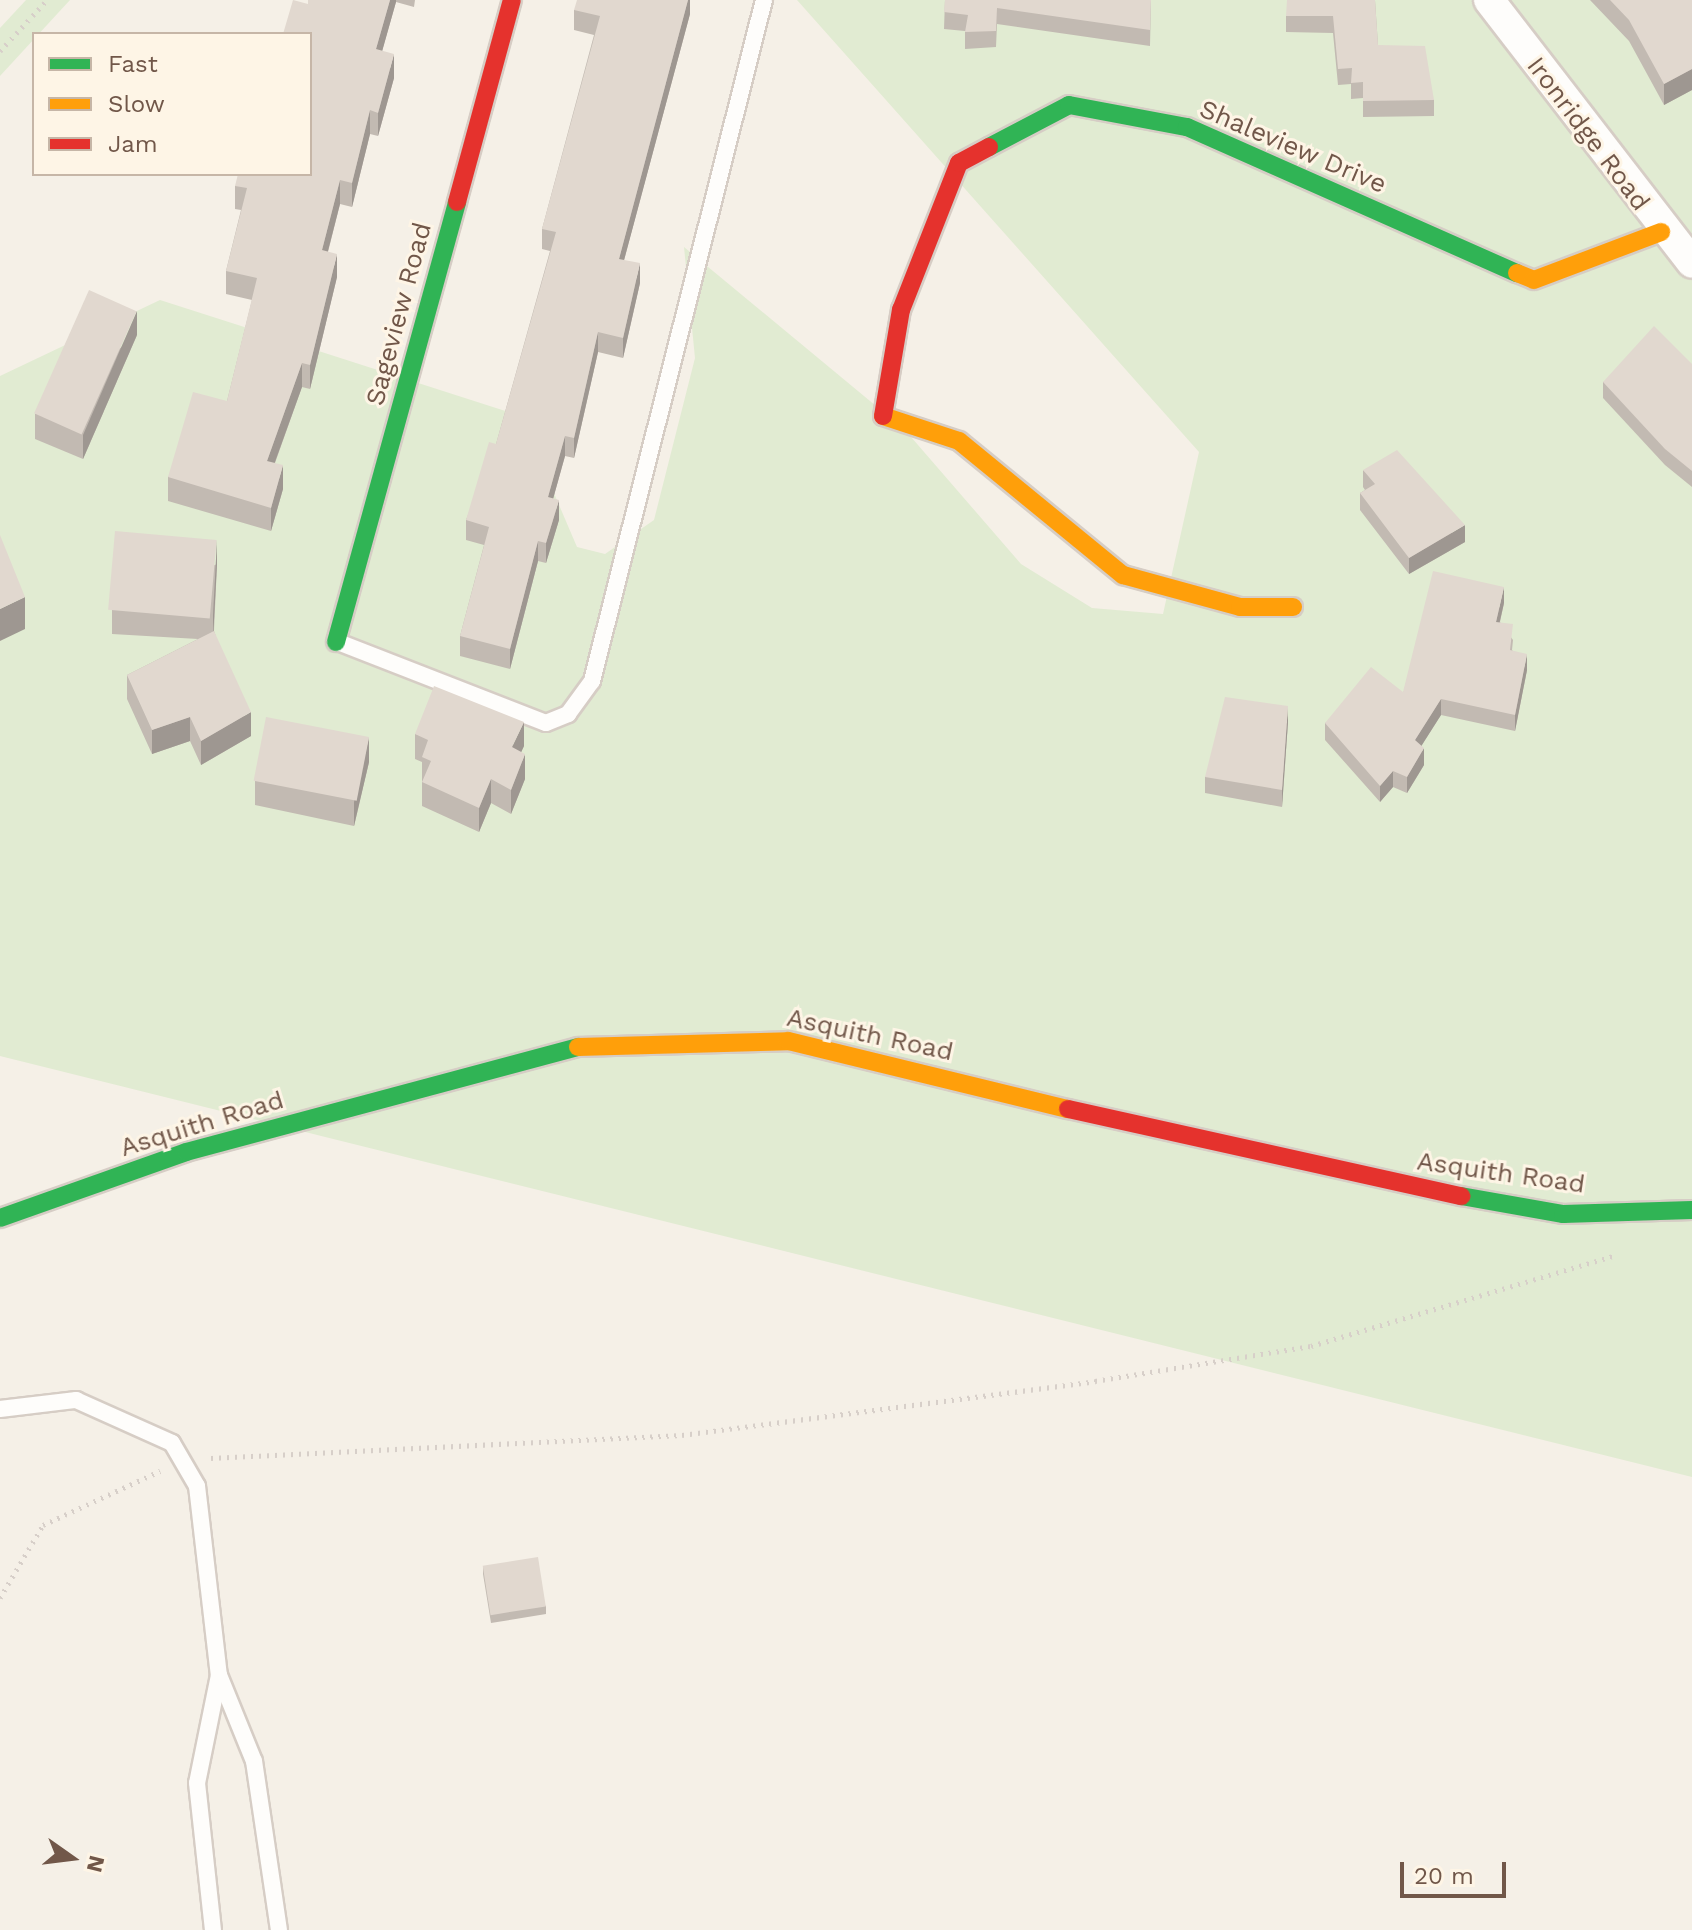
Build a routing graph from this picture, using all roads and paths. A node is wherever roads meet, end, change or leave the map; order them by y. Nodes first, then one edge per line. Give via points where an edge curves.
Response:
1 (47, 0) edge
2 (512, 0) edge
3 (764, 0) edge
4 (1489, 0) edge
5 (0, 51) edge
6 (1661, 232) junction
7 (1692, 263) edge
8 (1293, 607) dead end
9 (336, 642) joint
10 (1692, 1210) edge
11 (0, 1218) edge
12 (1634, 1251) dead end
13 (0, 1409) edge
14 (184, 1460) junction
15 (0, 1598) edge
16 (219, 1675) junction
17 (213, 1930) edge
18 (279, 1930) edge

1 - 5 path
2 - 9 street, Sageview Road
3 - 9 lane via 592,681 568,714 546,723
4 - 6 street, Ironridge Road
6 - 7 street, Ironridge Road
6 - 8 street, Shaleview Drive via 1534,280 1187,127 1069,105 959,163 901,310 881,415 959,441 1123,575 1240,607
10 - 11 street, Asquith Road via 1563,1214 1319,1170 788,1041 588,1044 186,1152
12 - 14 path via 1546,1271 1311,1346 1095,1381 682,1435
13 - 14 lane via 76,1400 172,1443
14 - 15 path via 43,1525
14 - 16 lane via 197,1486 210,1556
16 - 17 lane via 197,1783
16 - 18 lane via 254,1761

